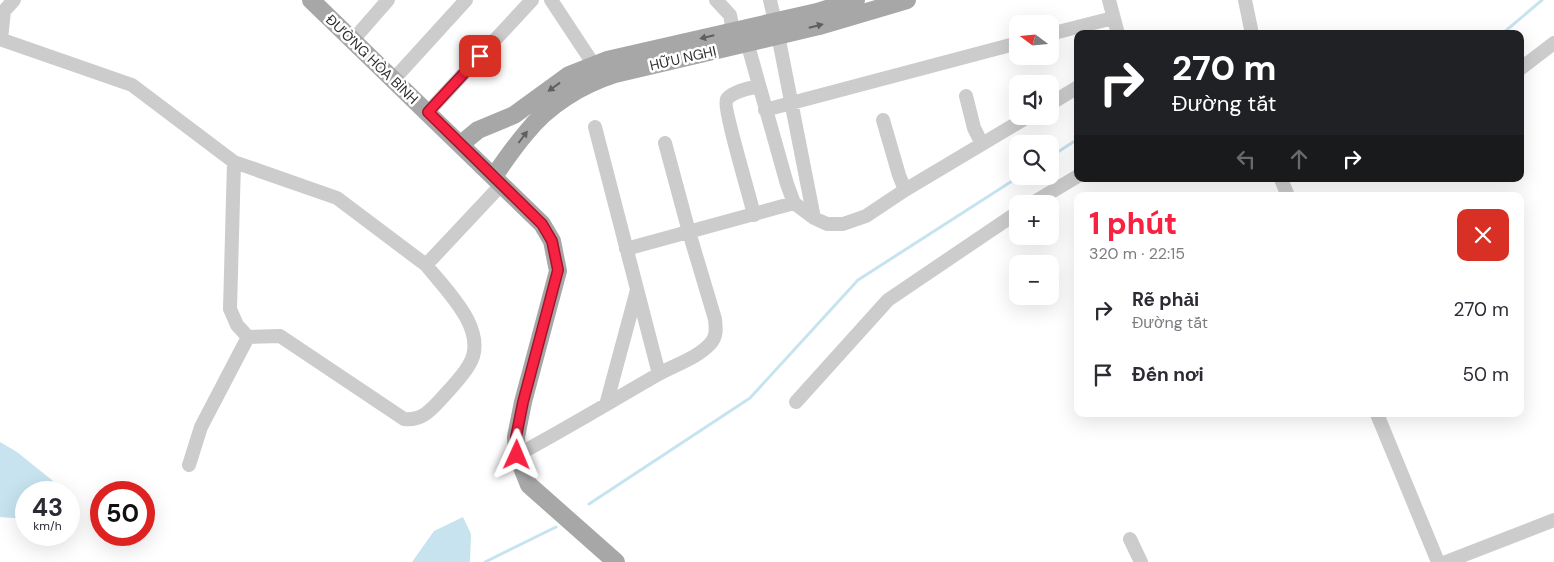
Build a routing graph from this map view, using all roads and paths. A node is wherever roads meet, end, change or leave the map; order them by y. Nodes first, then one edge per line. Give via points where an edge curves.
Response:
1 (14, 0) edge
2 (311, 0) edge
3 (388, 0) edge
4 (466, 0) edge
5 (532, 0) edge
6 (716, 0) edge
7 (770, 0) edge
8 (856, 0) edge
9 (907, 0) edge
10 (1109, 0) edge
11 (1245, 0) edge
12 (555, 2) edge
13 (1113, 18) junction
14 (777, 28) junction
15 (1117, 30) edge
16 (1251, 30) edge
17 (733, 31) junction
18 (1059, 32) edge
19 (1, 39) edge
20 (352, 40) junction
21 (747, 42) junction
22 (1554, 43) edge
23 (1009, 45) edge
24 (1524, 66) edge
25 (597, 72) junction
26 (394, 79) junction
27 (759, 86) junction
28 (1074, 89) edge
29 (966, 96) dead end
30 (1059, 99) edge
31 (792, 103) junction
32 (765, 110) junction
33 (428, 112) junction
34 (883, 120) dead end
35 (1014, 125) edge
36 (595, 126) dead end
37 (665, 143) dead end
38 (461, 144) junction
39 (982, 144) junction
40 (234, 162) junction
41 (1074, 178) edge
42 (498, 180) junction
43 (905, 190) junction
44 (1046, 195) edge
45 (794, 203) junction
46 (754, 215) junction
47 (814, 218) junction
48 (1009, 218) edge
49 (689, 232) junction
50 (626, 248) junction
51 (426, 265) junction
52 (637, 290) junction
53 (248, 338) junction
54 (659, 374) junction
55 (796, 402) dead end
56 (606, 405) junction
57 (1378, 417) edge
58 (517, 455) junction
59 (189, 465) dead end
60 (1554, 520) edge
61 (1130, 539) dead end
62 (616, 562) edge
63 (1141, 562) edge
64 (1438, 562) edge
65 (1446, 562) edge

1 - 19 street via 4,11
2 - 20 main road, ĐƯỜNG HÒA BÌNH
3 - 20 street
4 - 26 street
5 - 33 street
6 - 17 street via 730,15
7 - 14 street
8 - 14 main road, HỮU NGHỊ
14 -> 9 main road, HỮU NGHỊ via 820,26
10 - 13 street
11 - 16 street
12 - 25 street
13 - 15 street
13 - 18 street
14 - 17 main road, HỮU NGHỊ
14 - 21 main road, HỮU NGHỊ
14 - 31 street
17 -> 25 main road, HỮU NGHỊ via 607,60
19 - 40 street via 132,85
20 - 26 main road, ĐƯỜNG HÒA BÌNH
21 - 25 main road, HỮU NGHỊ via 615,74
21 - 27 street
22 - 24 street
23 - 31 street
25 -> 38 main road, HỮU NGHỊ via 569,75 514,115 478,130
42 -> 25 main road, HỮU NGHỊ via 527,131
26 - 33 main road, ĐƯỜNG HÒA BÌNH
27 - 32 street
27 - 46 street via 732,95 726,103
28 - 30 street
29 - 39 street via 974,128
31 - 32 street
31 - 47 street
32 - 45 street
33 - 38 main road, ĐƯỜNG HÒA BÌNH
34 - 43 street
35 - 39 street
36 - 50 street
37 - 49 street
38 - 42 main road, ĐƯỜNG HÒA BÌNH
39 - 43 street
40 - 51 street via 337,198
40 - 53 street via 230,309
41 - 44 street
42 - 51 street
42 - 58 main road, ĐƯỜNG HÒA BÌNH via 542,224 552,241 558,270 523,402 516,437
43 - 47 street via 866,216 843,224 827,224
45 - 46 street
45 - 47 street
46 - 49 street
48 - 55 street via 888,300
49 - 50 street
49 - 54 street via 716,331 708,346
50 - 52 street
51 - 53 street via 470,323 474,346 470,364 437,403 419,418 404,419 280,336
52 - 54 street
52 - 56 street
53 - 59 street via 201,427
54 - 56 street
56 - 58 street
57 - 64 street
58 - 62 main road, ĐƯỜNG HÒA BÌNH via 529,485
60 - 65 street
61 - 63 street

